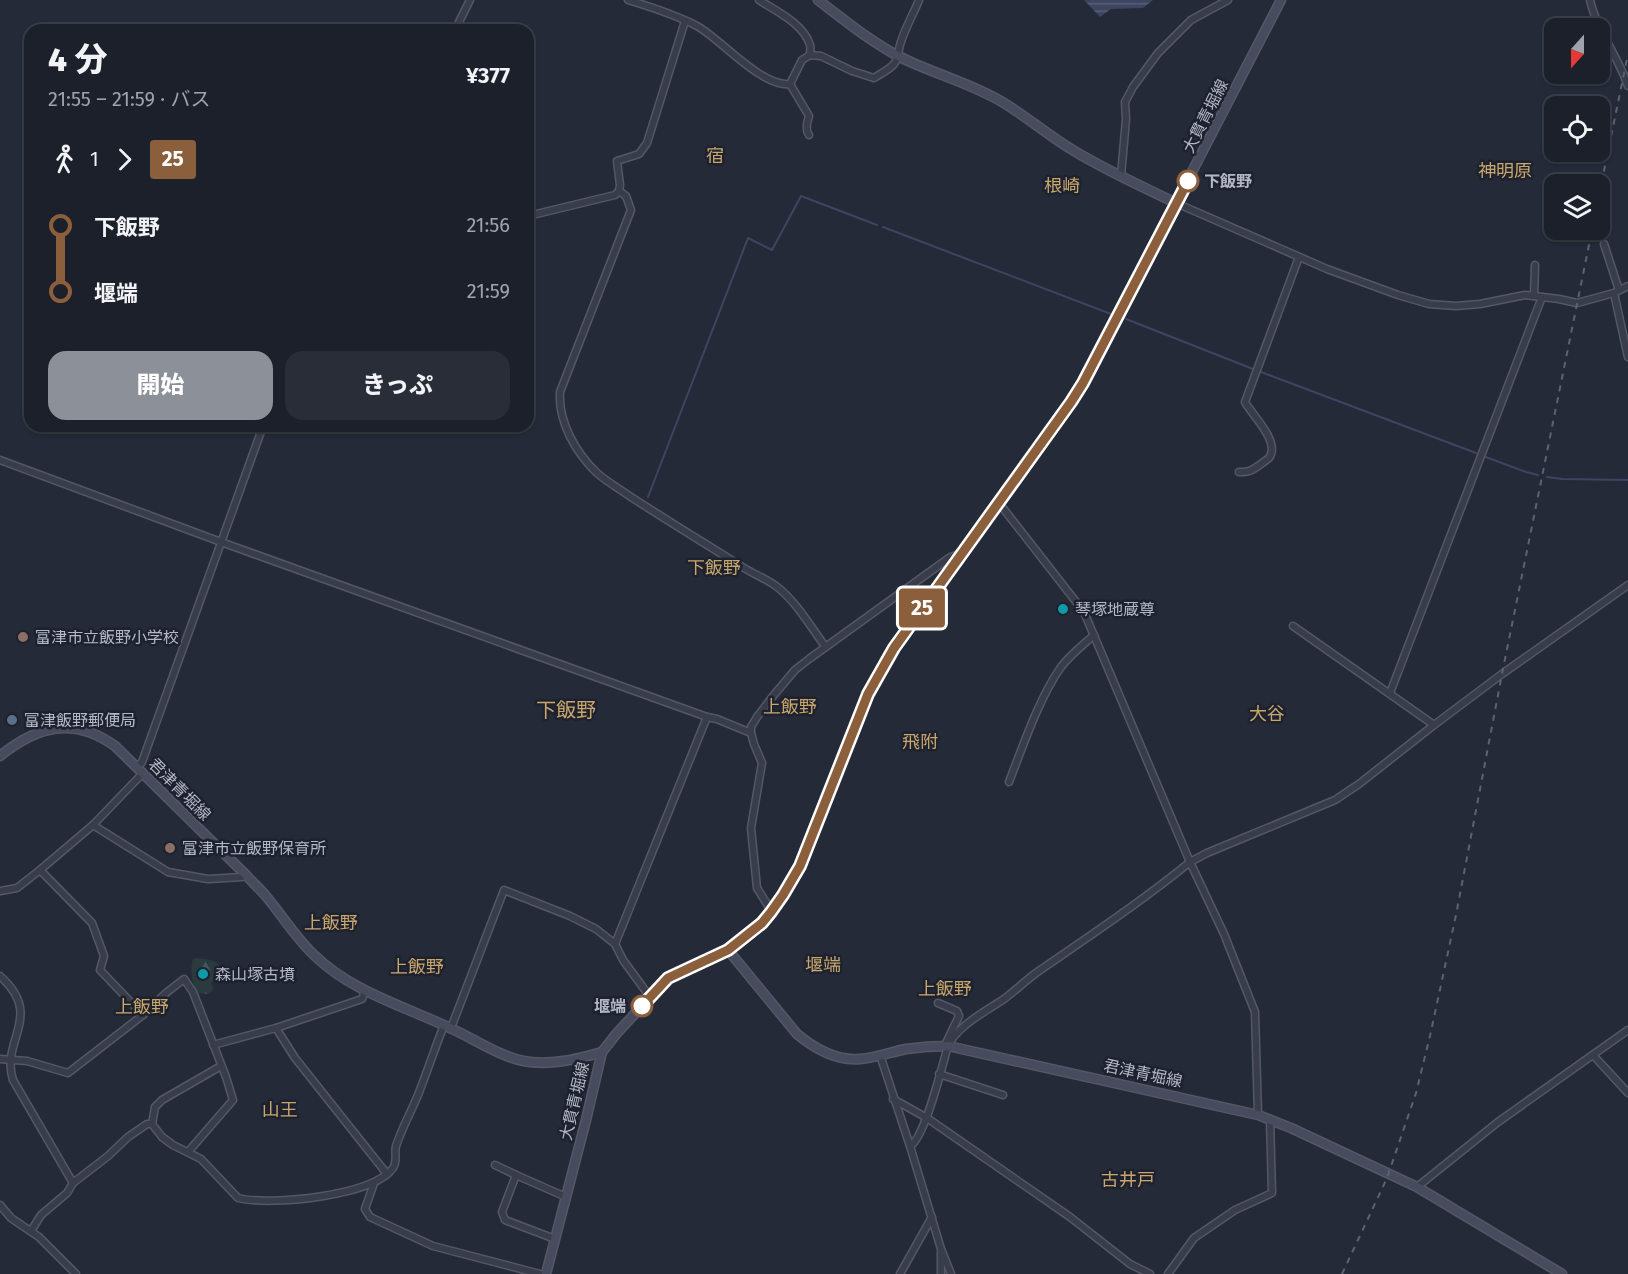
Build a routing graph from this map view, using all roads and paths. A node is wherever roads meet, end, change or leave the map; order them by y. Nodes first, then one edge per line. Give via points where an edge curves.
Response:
1 (471, 0) edge
2 (628, 0) edge
3 (759, 0) edge
4 (818, 0) edge
5 (919, 0) edge
6 (1228, 0) edge
7 (1281, 0) edge
8 (1590, 0) edge
9 (686, 21) junction
10 (458, 24) edge
11 (810, 55) junction
12 (899, 56) junction
13 (790, 84) junction
14 (1628, 86) edge
15 (809, 135) dead end
16 (1120, 176) junction
17 (619, 191) junction
18 (1176, 203) junction
19 (534, 215) edge
20 (1604, 244) dead end
21 (1299, 257) junction
22 (1535, 265) dead end
23 (1628, 286) edge
24 (1616, 292) junction
25 (1534, 296) junction
26 (1542, 297) junction
27 (1628, 357) edge
28 (261, 432) edge
29 (0, 460) edge
30 (1239, 472) dead end
31 (999, 503) junction
32 (221, 542) junction
33 (962, 553) junction
34 (1628, 585) edge
35 (1293, 626) dead end
36 (1094, 635) junction
37 (825, 646) junction
38 (1390, 693) junction
39 (708, 717) junction
40 (1434, 724) junction
41 (751, 733) junction
42 (0, 756) edge
43 (140, 771) junction
44 (1009, 782) dead end
45 (93, 825) junction
46 (1190, 862) junction
47 (40, 870) junction
48 (246, 875) junction
49 (0, 891) edge
50 (771, 912) junction
51 (615, 944) junction
52 (728, 950) junction
53 (0, 976) edge
54 (365, 991) junction
55 (650, 997) junction
56 (938, 1003) dead end
57 (143, 1015) junction
58 (447, 1027) junction
59 (276, 1028) junction
60 (1628, 1030) edge
61 (213, 1045) junction
62 (946, 1046) junction
63 (602, 1052) junction
64 (880, 1055) junction
65 (1593, 1055) junction
66 (0, 1059) edge
67 (9, 1059) junction
68 (221, 1066) junction
69 (939, 1074) junction
70 (1628, 1093) edge
71 (1003, 1095) dead end
72 (893, 1099) junction
73 (1258, 1115) junction
74 (927, 1118) junction
75 (1270, 1119) junction
76 (152, 1124) junction
77 (910, 1146) junction
78 (188, 1152) junction
79 (495, 1165) dead end
80 (387, 1174) junction
81 (516, 1174) junction
82 (73, 1183) junction
83 (374, 1183) junction
84 (1417, 1187) junction
85 (566, 1197) junction
86 (0, 1205) edge
87 (932, 1217) junction
88 (31, 1231) junction
89 (555, 1239) junction
90 (941, 1249) junction
91 (76, 1274) edge
92 (540, 1274) edge
93 (546, 1274) edge
94 (900, 1274) edge
95 (941, 1274) edge
96 (951, 1274) edge
97 (1150, 1274) edge
98 (1168, 1274) edge
99 (1562, 1274) edge

1 - 10 street
2 - 9 street
3 - 11 street via 801,29 810,44
4 - 12 main road
5 - 12 street via 899,47
6 - 16 street via 1191,20 1132,87 1125,102
7 - 18 main road, 大貫青堀線
8 - 14 street
9 - 13 street via 711,34 764,77
9 - 17 street via 647,143 639,154 616,161
11 - 12 street via 874,78
11 - 13 street via 802,60
12 - 16 main road via 1004,103
13 - 15 street via 809,116
16 - 18 main road
17 - 19 street
17 - 37 street via 627,196 631,210 560,392 559,404 572,441 598,474 776,586
18 - 21 street
18 - 31 main road, 大貫青堀線 via 1083,383
20 - 24 street
21 - 25 street via 1364,284 1429,304 1456,306
21 - 30 street via 1245,402 1264,429 1272,451 1269,458 1249,472
22 - 25 street
23 - 24 street
24 - 26 street via 1577,303
24 - 27 street
25 - 26 street
26 - 38 street
28 - 32 street
29 - 32 street
31 - 33 main road, 大貫青堀線
31 - 36 street via 1084,612
32 - 39 street
32 - 43 street
33 - 37 street via 949,558
33 - 50 main road, 大貫青堀線 via 878,674 800,866
34 - 40 street
35 - 38 street
36 - 44 street via 1061,667
36 - 46 street
37 - 41 street via 778,689 757,717
38 - 40 street
39 - 41 street
39 - 51 street
40 - 46 street via 1335,800
41 - 50 street via 762,763 751,828 757,888
42 - 43 main road, 君津青堀線 via 25,738 46,730 70,728 105,739
43 - 45 street
43 - 48 main road, 君津青堀線
45 - 47 street
45 - 48 street via 168,872 208,879
46 - 62 street via 961,1029
46 - 73 street via 1255,1012
47 - 49 street via 17,888
47 - 57 street via 92,923 104,956 100,970
48 - 54 main road, 君津青堀線 via 315,956
50 - 52 main road, 大貫青堀線
51 - 55 street
51 - 58 street via 570,916 504,890
52 - 55 main road, 大貫青堀線 via 668,978
52 - 64 main road, 君津青堀線 via 808,1043 849,1059
53 - 67 street via 21,1008 20,1027
54 - 58 main road, 君津青堀線
54 - 59 street via 362,999
55 - 63 main road, 大貫青堀線
56 - 62 street via 957,1011 959,1016
57 - 61 street via 184,979 193,992
57 - 67 street via 68,1073
58 - 63 main road, 君津青堀線 via 528,1062 550,1063
58 - 80 street via 396,1145 394,1166
59 - 61 street
59 - 80 street via 295,1058
60 - 65 street
61 - 68 street
62 - 64 main road, 君津青堀線
62 - 69 street
62 - 73 main road, 君津青堀線
63 - 85 main road, 大貫青堀線
64 - 72 street
65 - 70 street
65 - 84 street via 1498,1122
66 - 67 street
67 - 82 street via 13,1080
68 - 76 street via 162,1100 155,1107
68 - 78 street via 233,1100
69 - 71 street
69 - 74 street
72 - 74 street
72 - 77 street
73 - 75 main road, 君津青堀線
74 - 77 street
74 - 97 street via 1070,1217 1130,1264
75 - 84 main road, 君津青堀線
75 - 98 street via 1272,1193 1235,1210 1194,1238
76 - 78 street via 162,1137
76 - 82 street via 128,1137
77 - 87 street
78 - 83 street via 201,1159 238,1198 244,1199 315,1198
79 - 81 street
80 - 83 street
81 - 85 street
81 - 89 street via 502,1212 505,1220
82 - 88 street via 41,1215
83 - 92 street via 365,1209 370,1216 433,1246
84 - 99 main road, 君津青堀線
85 - 89 main road, 大貫青堀線
86 - 88 street
87 - 90 street
87 - 94 street
88 - 91 street
89 - 93 main road, 大貫青堀線
90 - 95 street
90 - 96 street

